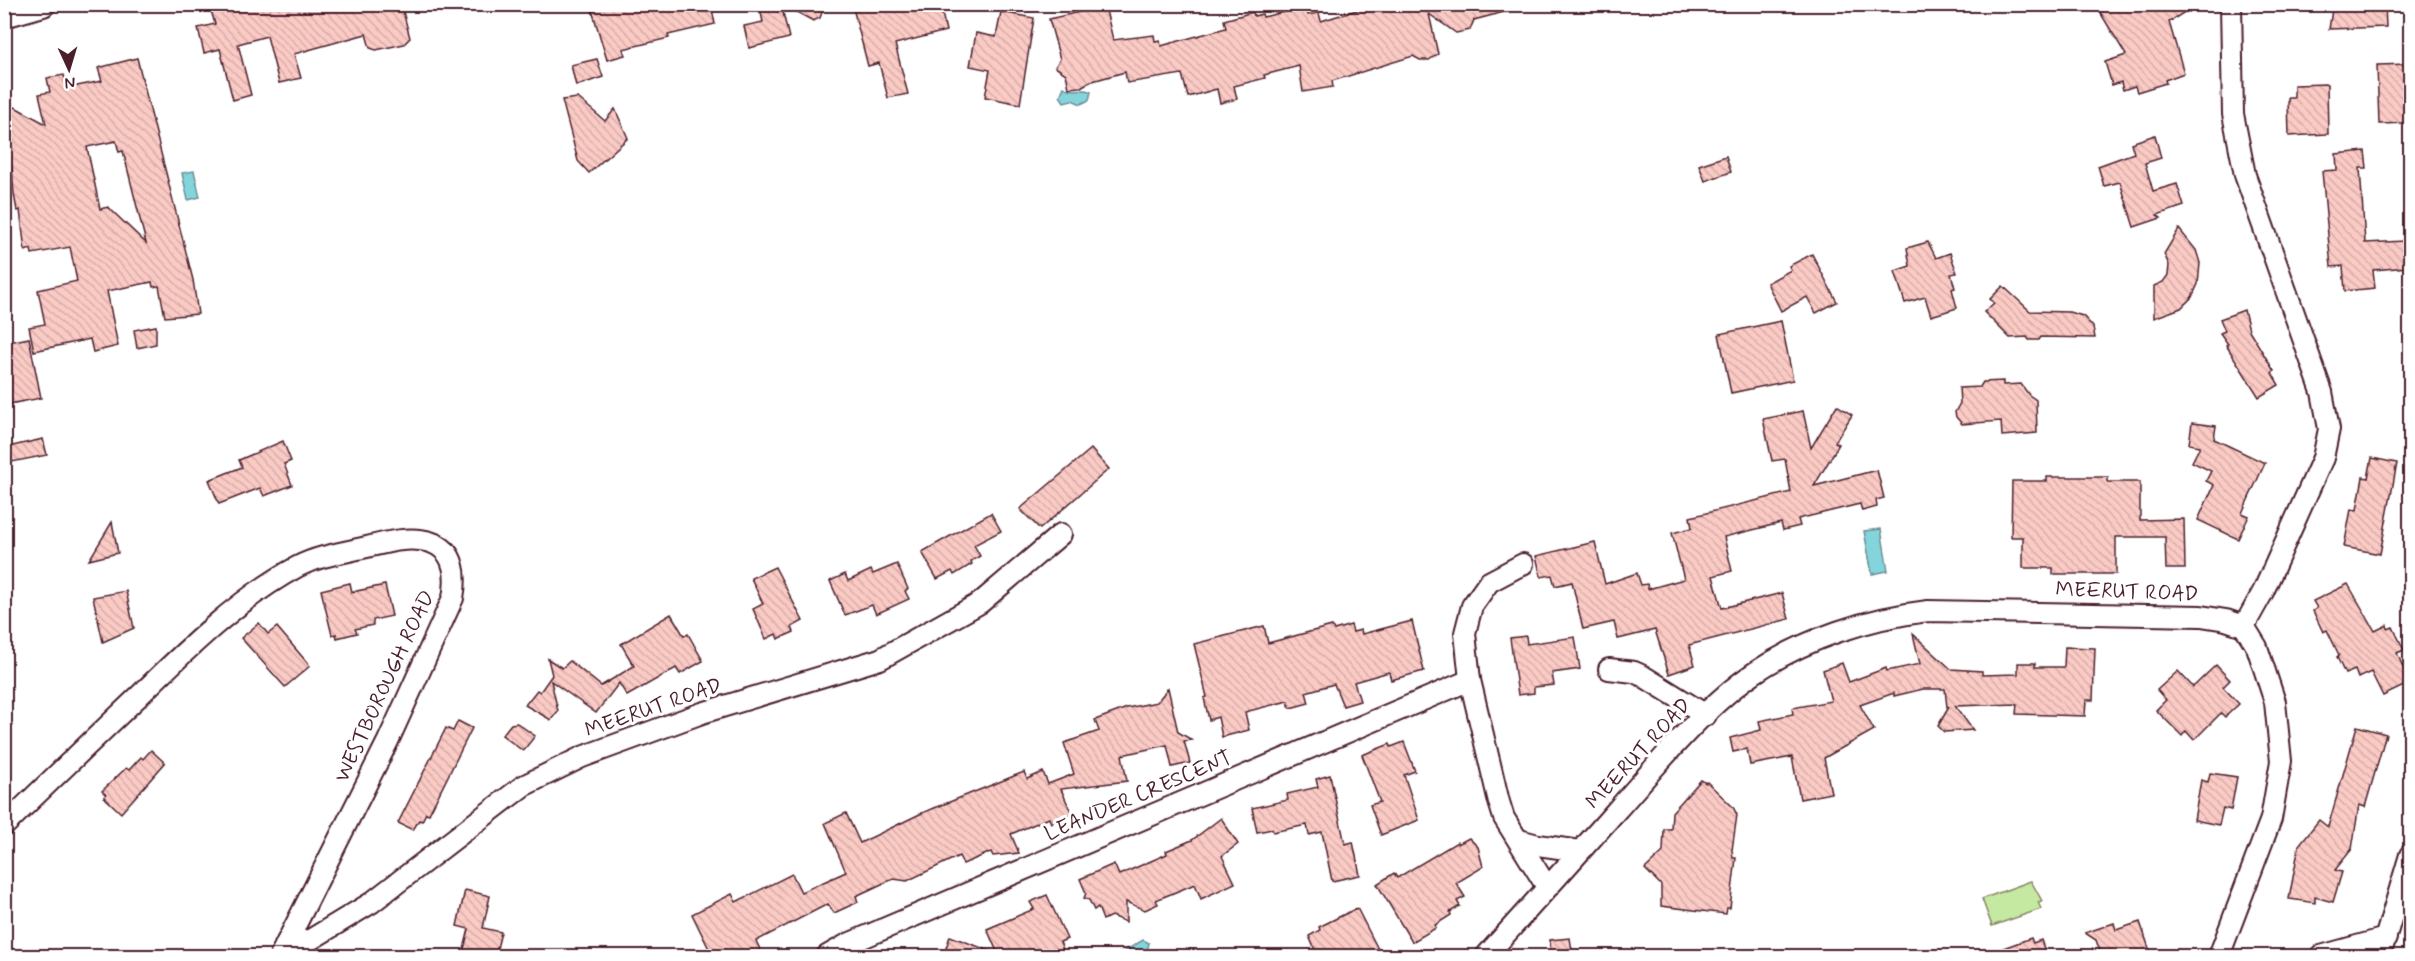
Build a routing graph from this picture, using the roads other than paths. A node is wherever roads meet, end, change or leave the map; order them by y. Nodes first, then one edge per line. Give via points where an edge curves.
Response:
1 (43, 4) edge
2 (2230, 4) edge
3 (4, 15) edge
4 (1061, 534) dead end
5 (1523, 564) dead end
6 (2244, 626) junction
7 (1609, 669) dead end
8 (1470, 680) junction
9 (1706, 715) junction
10 (4, 826) edge
11 (1519, 840) junction
12 (1580, 851) junction
13 (2410, 855) edge
14 (1548, 887) junction
15 (2383, 947) edge
16 (284, 949) edge
17 (827, 957) edge
18 (1486, 957) edge
19 (2219, 957) edge
20 (2321, 957) edge

1 - 3 street
2 - 6 street via 2231,92 2236,135 2322,392 2328,429 2317,476
4 - 16 street, MEERUT ROAD via 980,603 880,659 702,713 582,757 523,786 371,903 310,940
5 - 8 street via 1489,582 1472,606 1465,633
6 - 9 street, MEERUT ROAD via 2226,620 2176,615 1928,611 1902,614 1850,628 1781,657 1754,673
6 - 19 street via 2257,647 2276,702 2281,760 2271,819
7 - 9 street via 1643,676
8 - 11 street via 1499,802 1504,818
8 - 17 street, LEANDER CRESCENT via 848,944
9 - 12 street, MEERUT ROAD
10 - 16 street, WESTBOROUGH ROAD via 233,609 298,567 337,554 404,540 422,539 436,544 455,567 453,598 388,741
11 - 12 street
11 - 14 street
12 - 14 street, MEERUT ROAD
13 - 15 street
14 - 18 street, MEERUT ROAD
15 - 20 street

